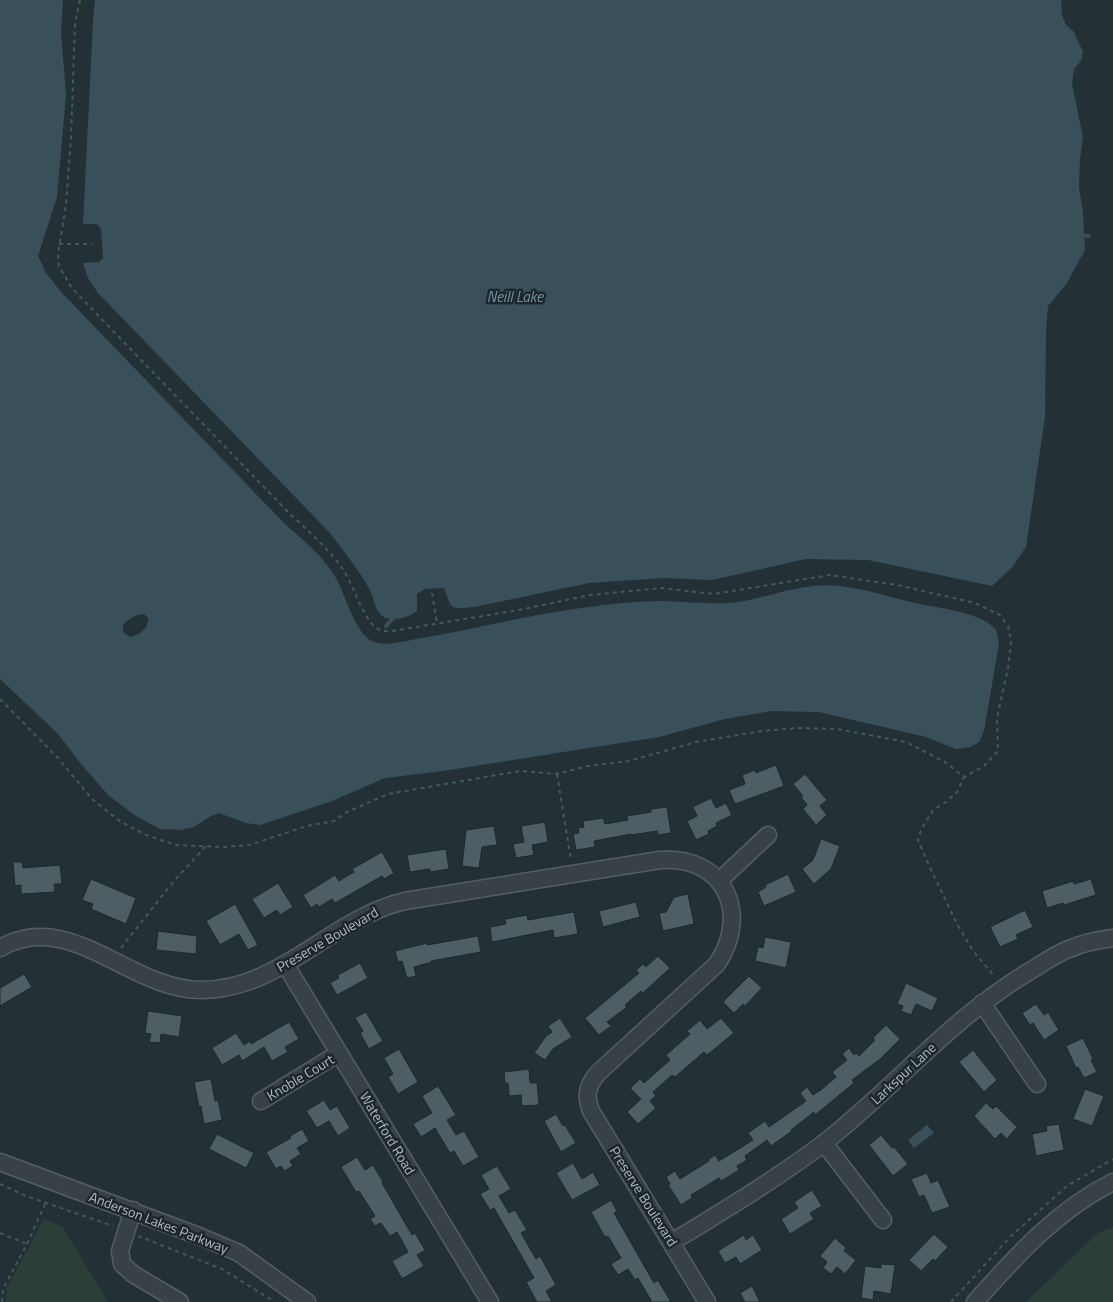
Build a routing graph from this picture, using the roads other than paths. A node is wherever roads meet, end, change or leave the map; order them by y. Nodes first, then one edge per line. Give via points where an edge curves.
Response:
1 (768, 836) dead end
2 (719, 881) junction
3 (1113, 938) edge
4 (0, 948) edge
5 (285, 964) junction
6 (982, 1003) junction
7 (340, 1054) junction
8 (1036, 1084) dead end
9 (261, 1101) dead end
10 (824, 1142) junction
11 (0, 1162) edge
12 (1113, 1182) edge
13 (133, 1210) junction
14 (883, 1220) dead end
15 (672, 1242) junction
16 (485, 1300) edge
17 (179, 1302) edge
18 (308, 1302) edge
19 (707, 1302) edge
20 (975, 1302) edge

1 - 2 street
2 - 5 street, Preserve Boulevard via 704,869 675,859 404,901 366,915
2 - 15 street, Preserve Boulevard via 726,891 733,922 726,951 717,964 598,1073 586,1080 591,1111
3 - 6 street, Larkspur Lane via 1067,950
4 - 5 street, Preserve Boulevard via 22,939 59,937 152,980 200,990 249,982
5 - 7 street, Waterford Road
6 - 8 street
6 - 10 street, Larkspur Lane via 887,1090
7 - 9 street, Knoble Court
7 - 16 street, Waterford Road
10 - 14 street
10 - 15 street, Larkspur Lane
11 - 13 street, Anderson Lakes Parkway
12 - 20 street via 1070,1208 1041,1231
13 - 17 street via 120,1251 122,1264
13 - 18 street, Anderson Lakes Parkway via 240,1253
15 - 19 street, Preserve Boulevard

